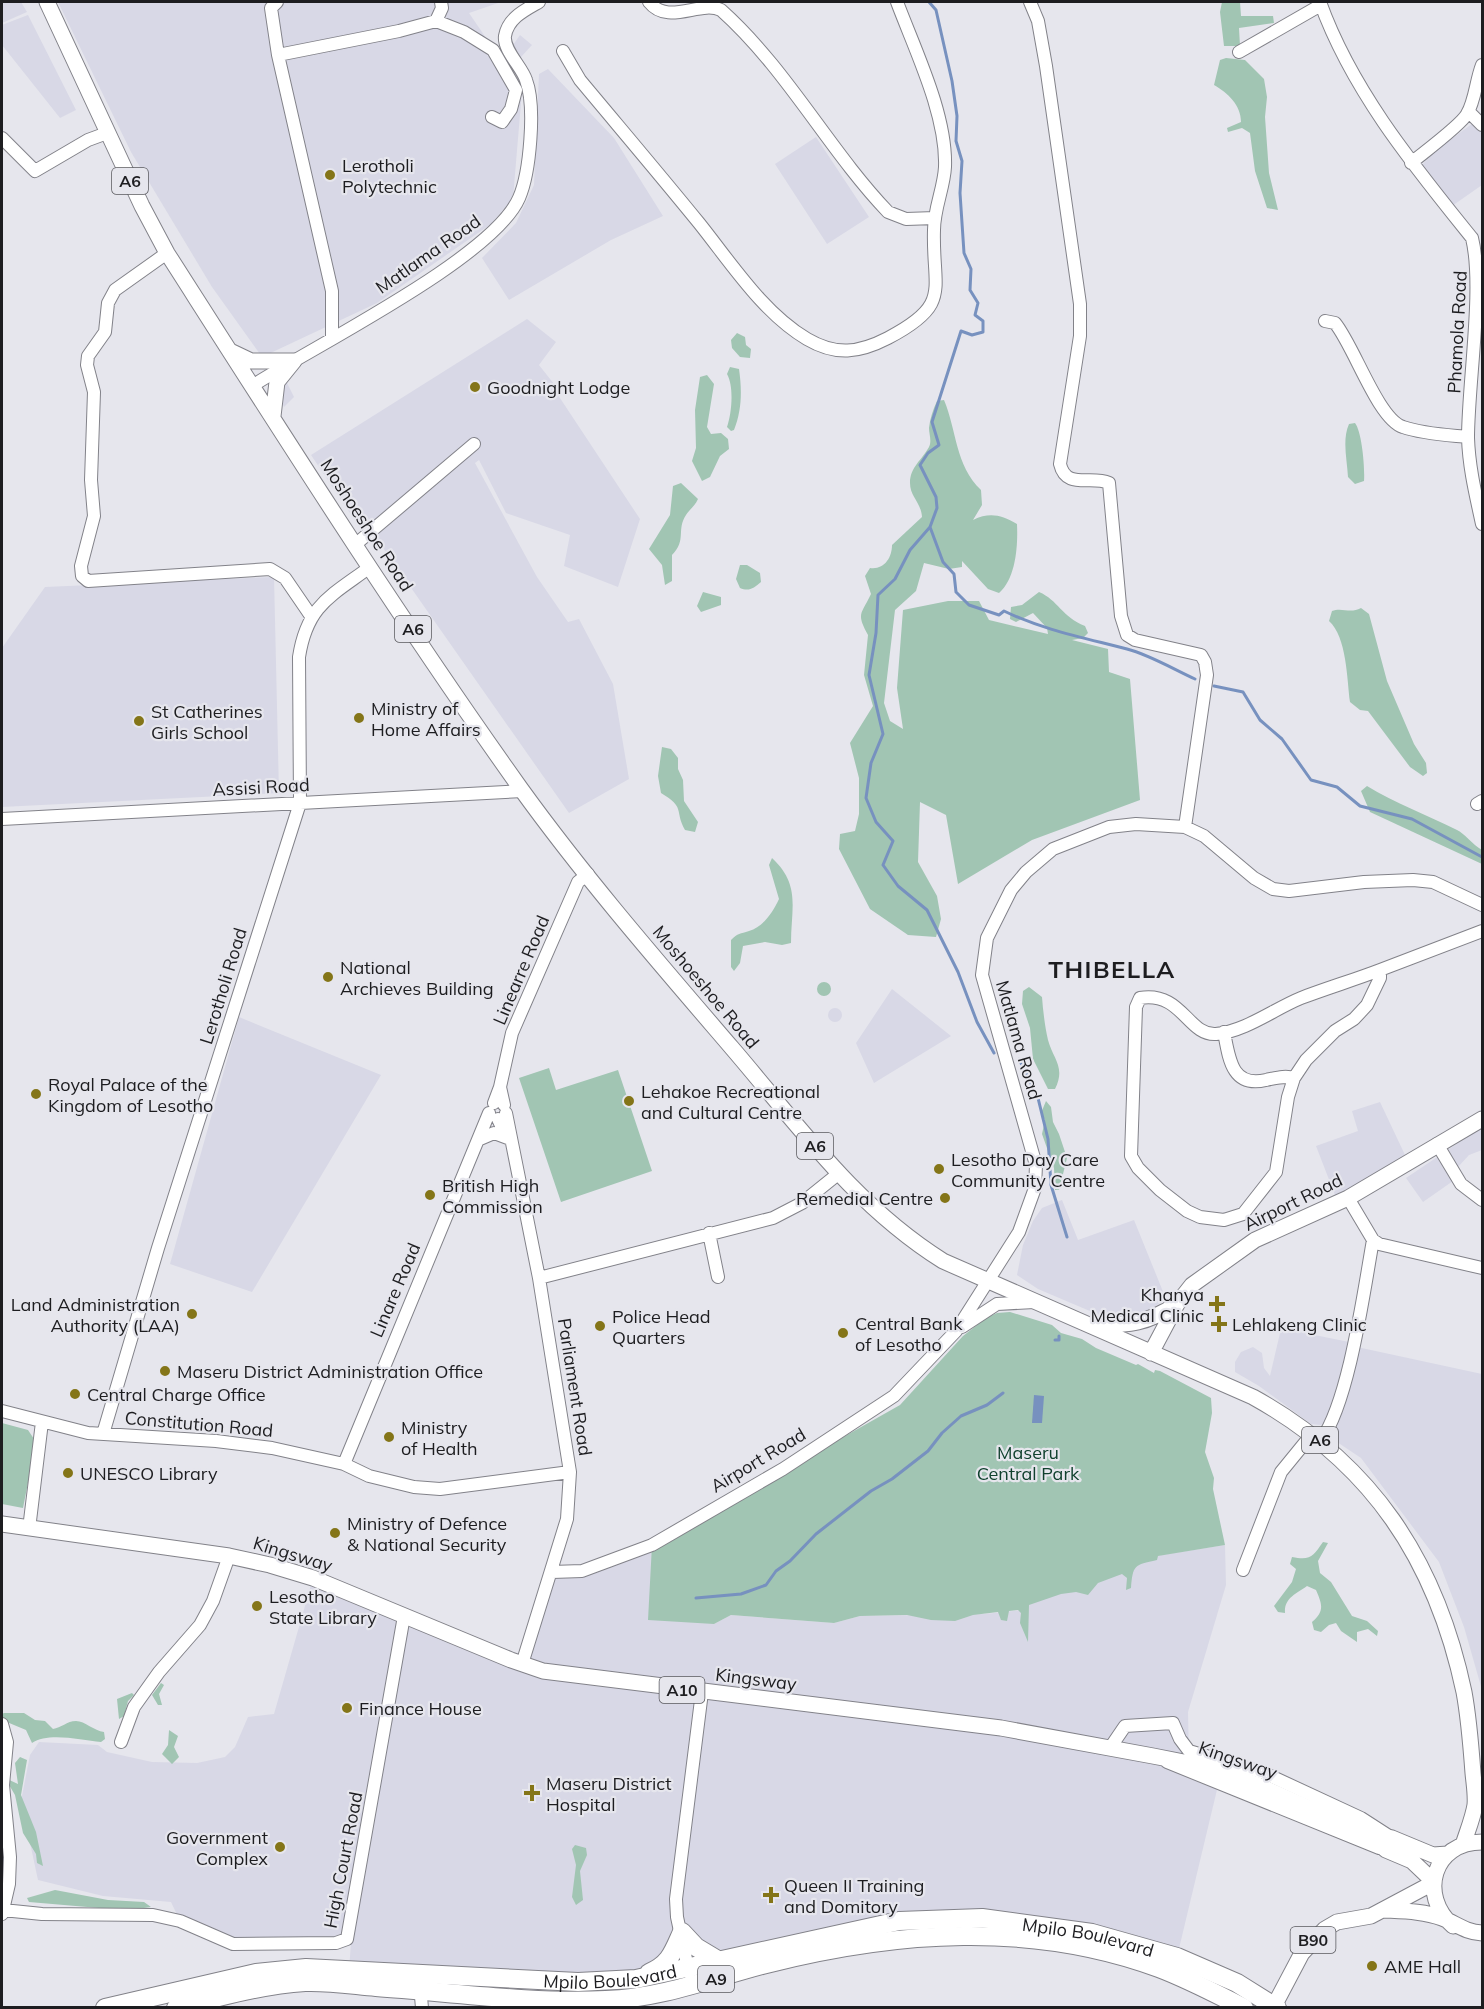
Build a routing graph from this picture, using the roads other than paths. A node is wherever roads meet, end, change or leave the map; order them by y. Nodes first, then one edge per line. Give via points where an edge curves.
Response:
1 (48, 2) edge
2 (278, 2) edge
3 (441, 2) edge
4 (539, 2) edge
5 (649, 2) edge
6 (897, 2) edge
7 (1030, 2) edge
8 (1320, 3) edge
9 (436, 21) junction
10 (563, 51) dead end
11 (1239, 52) dead end
12 (278, 55) junction
13 (1482, 65) edge
14 (1469, 112) junction
15 (492, 117) dead end
16 (1482, 125) edge
17 (108, 133) junction
18 (2, 138) edge
19 (1411, 163) junction
20 (935, 218) junction
21 (167, 253) junction
22 (1325, 321) dead end
23 (332, 339) junction
24 (230, 351) junction
25 (294, 361) junction
26 (252, 386) junction
27 (273, 416) junction
28 (1468, 437) junction
29 (474, 444) dead end
30 (1482, 516) edge
31 (356, 543) junction
32 (370, 567) junction
33 (311, 616) junction
34 (522, 790) junction
35 (300, 803) junction
36 (2, 819) edge
37 (1185, 827) junction
38 (588, 874) junction
39 (1482, 905) edge
40 (1482, 931) edge
41 (1380, 970) junction
42 (1224, 1032) junction
43 (1294, 1078) junction
44 (498, 1112) junction
45 (1482, 1119) edge
46 (482, 1135) junction
47 (508, 1138) junction
48 (1437, 1144) junction
49 (838, 1174) junction
50 (1348, 1198) junction
51 (1482, 1200) edge
52 (708, 1233) junction
53 (1373, 1240) junction
54 (1481, 1268) edge
55 (718, 1277) dead end
56 (539, 1278) junction
57 (989, 1280) junction
58 (1036, 1302) junction
59 (1177, 1304) junction
60 (1089, 1325) junction
61 (956, 1331) junction
62 (1151, 1353) junction
63 (2, 1411) edge
64 (42, 1422) junction
65 (103, 1434) junction
66 (1316, 1437) junction
67 (344, 1464) junction
68 (570, 1472) junction
69 (2, 1524) edge
70 (29, 1529) junction
71 (229, 1556) junction
72 (1244, 1570) dead end
73 (552, 1572) junction
74 (404, 1616) junction
75 (522, 1664) junction
76 (702, 1692) junction
77 (2, 1724) edge
78 (121, 1742) dead end
79 (1110, 1748) junction
80 (1152, 1756) junction
81 (1475, 1804) junction
82 (1482, 1819) edge
83 (1482, 1842) edge
84 (1389, 1844) junction
85 (1463, 1845) junction
86 (1448, 1854) junction
87 (1431, 1883) junction
88 (1383, 1910) junction
89 (2, 1912) edge
90 (1454, 1926) junction
91 (682, 1932) junction
92 (1482, 1933) edge
93 (721, 1962) junction
94 (690, 1977) junction
95 (636, 1979) junction
96 (421, 1991) edge
97 (105, 2007) edge
98 (176, 2007) edge
99 (1244, 2007) edge
100 (1275, 2007) edge

1 - 17 main road, Moshoeshoe Road / A6
2 - 12 street via 271,8
3 - 9 street
4 - 23 street, Matlama Road via 516,16 505,42 528,83 527,168 518,200 481,242
5 - 20 street via 663,10 704,3 718,8 767,58 888,212 906,219
6 - 20 street via 930,90 943,147 943,186
7 - 37 street via 1038,21 1046,66 1080,312 1080,336 1060,464 1070,479 1109,483 1120,616 1127,635 1201,655 1205,662
8 - 11 street
8 - 19 street, Phamola Road via 1357,80
9 - 12 street
9 - 15 street via 483,42 502,65 516,90 511,109 502,122
10 - 20 street via 580,80 748,284 786,324 829,350 853,353 924,316 937,284
12 - 23 street via 332,291
13 - 14 street
14 - 16 street
14 - 19 street via 1463,122
17 - 18 street via 88,140 35,171
17 - 21 main road, Moshoeshoe Road / A6
19 - 28 street, Phamola Road via 1473,238 1476,247 1482,283
21 - 24 main road, Moshoeshoe Road / A6
21 - 33 street via 115,290 108,303 105,332 88,356 94,392 94,516 82,576 88,581 270,569 285,578
22 - 28 street via 1335,323 1344,334 1392,421 1402,427
23 - 25 street, Matlama Road
24 - 25 main road via 251,361
24 - 26 main road, Moshoeshoe Road / A6
25 - 26 street, Matlama Road
25 - 27 main road via 277,382
26 - 27 main road, Moshoeshoe Road / A6
27 - 31 main road, Moshoeshoe Road / A6
28 - 30 street, Phamola Road via 1470,466
29 - 31 street
31 - 32 main road, Moshoeshoe Road / A6
32 - 33 street, Lerotholi Road
32 - 34 main road, Moshoeshoe Road / A6
33 - 35 street, Lerotholi Road via 299,657
34 - 35 street, Assisi Road
34 - 38 main road, Moshoeshoe Road / A6
35 - 36 street, Assisi Road
35 - 65 street, Lerotholi Road
37 - 39 street, Matlama Road via 1204,836 1273,889 1290,891 1413,880 1433,882
37 - 57 street, Matlama Road via 1109,827 1053,849 1011,890 987,938 982,975 1036,1165 1035,1188 1018,1233
38 - 44 street, Linearre Road via 578,882 512,1033
38 - 49 main road, Moshoeshoe Road / A6
40 - 41 street
41 - 42 street via 1301,998
41 - 43 street via 1367,1005 1335,1031
42 - 43 street via 1230,1060 1240,1079 1250,1083
42 - 43 street via 1202,1031 1169,1002 1140,998 1136,1007 1131,1156 1160,1190 1187,1211 1224,1220 1243,1214 1258,1198 1276,1172
44 - 46 street, Linare Road
44 - 47 street, Parliament Road
45 - 48 main road, Airport Road
46 - 47 street via 494,1133
46 - 67 street, Linare Road
47 - 56 street, Parliament Road
48 - 50 main road, Airport Road
48 - 51 street via 1461,1184
49 - 52 street via 802,1203 773,1218 731,1231
49 - 57 main road, Moshoeshoe Road / A6 via 907,1238 943,1261
50 - 53 street
50 - 59 main road, Airport Road via 1255,1240 1192,1285
52 - 55 street
52 - 56 street
53 - 54 street via 1389,1248
53 - 66 street via 1345,1379 1330,1427
56 - 68 street, Parliament Road
57 - 58 main road, Moshoeshoe Road / A6
57 - 61 street, Matlama Road
58 - 60 main road, Moshoeshoe Road / A6
58 - 61 street via 997,1304
59 - 60 main road via 1153,1319 1132,1325
59 - 62 main road, Airport Road
60 - 62 main road, Moshoeshoe Road / A6
61 - 73 street, Airport Road via 894,1396 783,1469 633,1554 582,1571
62 - 66 main road, Moshoeshoe Road / A6 via 1253,1397
63 - 64 street, Constitution Road
64 - 65 street, Constitution Road
64 - 70 street
65 - 67 street, Constitution Road via 216,1441 272,1448
66 - 72 street via 1281,1472
66 - 81 main road, Moshoeshoe Road / A6 via 1380,1502 1409,1543 1442,1611 1469,1719
67 - 68 street, Constitution Road via 388,1482 440,1489
68 - 73 street, Parliament Road via 567,1519
69 - 70 main road, Kingsway / A10
70 - 71 main road, Kingsway / A10
71 - 74 main road, Kingsway / A10 via 312,1578
71 - 78 street via 200,1625 134,1707
73 - 75 street, Parliament Road
74 - 75 main road, Kingsway / A10
74 - 89 street, High Court Road via 348,1939 336,1943 232,1944 153,1915
75 - 76 main road, Kingsway / A10 via 576,1677
76 - 79 main road, Kingsway / A10 via 934,1718
76 - 91 street via 676,1899
77 - 89 street via 7,1743 3,1785 10,1857
79 - 80 main road, Kingsway / A10
79 - 84 street via 1125,1726 1173,1723 1189,1751 1279,1779 1361,1818
80 - 84 street
80 - 84 main road, Kingsway / A10 via 1189,1763 1257,1785
81 - 82 main road, Moshoeshoe Road / A6
81 - 85 main road, Moshoeshoe Road / A6
83 - 85 main road
84 - 86 main road, Kingsway / A10 via 1432,1855
84 - 87 main road, Kingsway / A10
85 - 86 main road
86 - 87 main road
87 - 88 main road, B90
87 - 90 main road via 1437,1907
88 - 90 main road, B90 via 1443,1918
88 - 100 main road, B90 via 1337,1922 1317,1935 1302,1953
90 - 92 main road
91 - 93 highway via 696,1947
91 - 94 street
91 - 95 highway via 663,1967
93 - 94 highway, Mpilo Boulevard / A9
93 - 100 highway, Mpilo Boulevard / A9 via 899,1922 982,1918 1092,1933 1148,1948 1227,1978
94 - 95 highway, Mpilo Boulevard / A9
94 - 96 highway, Mpilo Boulevard / A9 via 646,1998 603,2001
94 - 99 highway, Mpilo Boulevard / A9 via 900,1939 982,1934 1061,1943 1126,1958 1160,1968
95 - 96 highway, Mpilo Boulevard / A9
96 - 97 highway, Mpilo Boulevard / A9 via 306,1968 256,1973
96 - 98 highway, Mpilo Boulevard / A9 via 307,1982 261,1987

